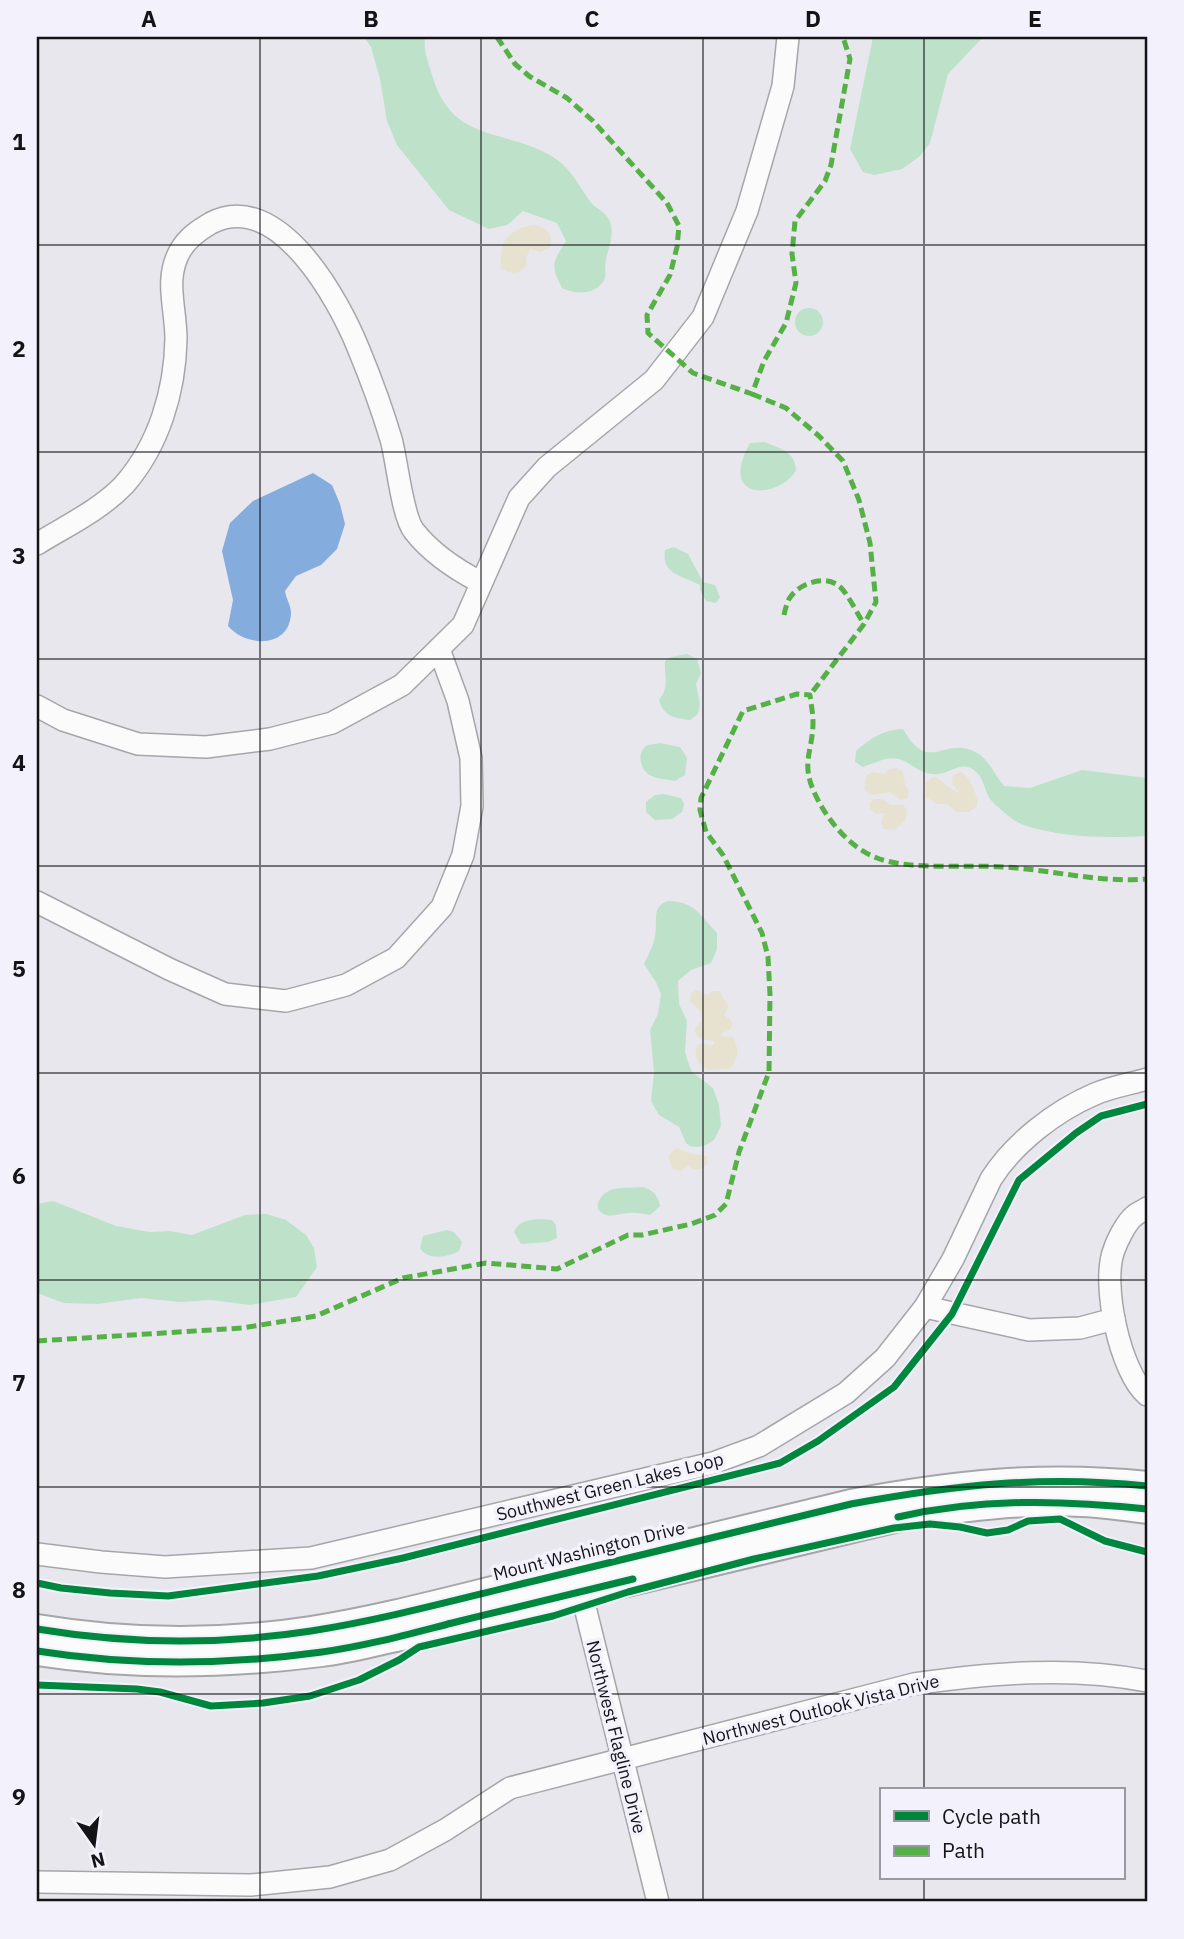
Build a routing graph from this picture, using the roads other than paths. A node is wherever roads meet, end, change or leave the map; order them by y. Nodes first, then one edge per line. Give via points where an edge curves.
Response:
1 (788, 37) edge
2 (37, 544) edge
3 (480, 582) junction
4 (439, 649) junction
5 (37, 706) edge
6 (37, 902) edge
7 (1147, 1079) edge
8 (1147, 1208) edge
9 (925, 1307) junction
10 (1114, 1319) junction
11 (1147, 1395) edge
12 (1147, 1486) edge
13 (1147, 1509) edge
14 (37, 1554) edge
15 (578, 1581) junction
16 (37, 1629) edge
17 (37, 1651) edge
18 (1147, 1681) edge
19 (622, 1759) junction
20 (37, 1882) edge
21 (658, 1902) edge

1 - 3 street via 783,86 747,211 703,317 654,380 547,467 519,498
2 - 3 street via 102,503 123,485 146,454 164,415 173,372 174,262 181,248 203,227 222,218 242,216 292,242 334,297 372,384 412,529 448,564
3 - 4 street via 463,625
4 - 5 street via 402,685 344,717 270,739 206,747 138,744 63,720
4 - 6 street via 458,701 471,758 472,806 463,855 442,907 396,958 346,985 286,1001 225,995
7 - 9 street, Southwest Green Lakes Loop via 1096,1093 1058,1113 1025,1140 991,1179
8 - 10 street via 1132,1217 1113,1251 1109,1284
9 - 10 street via 1029,1330 1080,1328
9 - 14 street, Southwest Green Lakes Loop via 885,1358 846,1393 759,1446 713,1464 311,1558 165,1567
10 - 11 street via 1123,1356
12 - 15 main road, Mount Washington Drive via 1045,1481 918,1492 851,1504
13 - 15 main road, Mount Washington Drive via 1083,1502 975,1506 902,1516
15 - 16 main road, Mount Washington Drive via 310,1631 234,1639 156,1642
15 - 17 main road, Mount Washington Drive via 401,1636 323,1652 214,1663 135,1663
15 - 19 street, Northwest Flagline Drive
18 - 19 street, Northwest Outlook Vista Drive via 1051,1671 962,1677 915,1684
19 - 20 street, Northwest Outlook Vista Drive via 510,1788 390,1860 330,1877 251,1885
19 - 21 street, Northwest Flagline Drive

